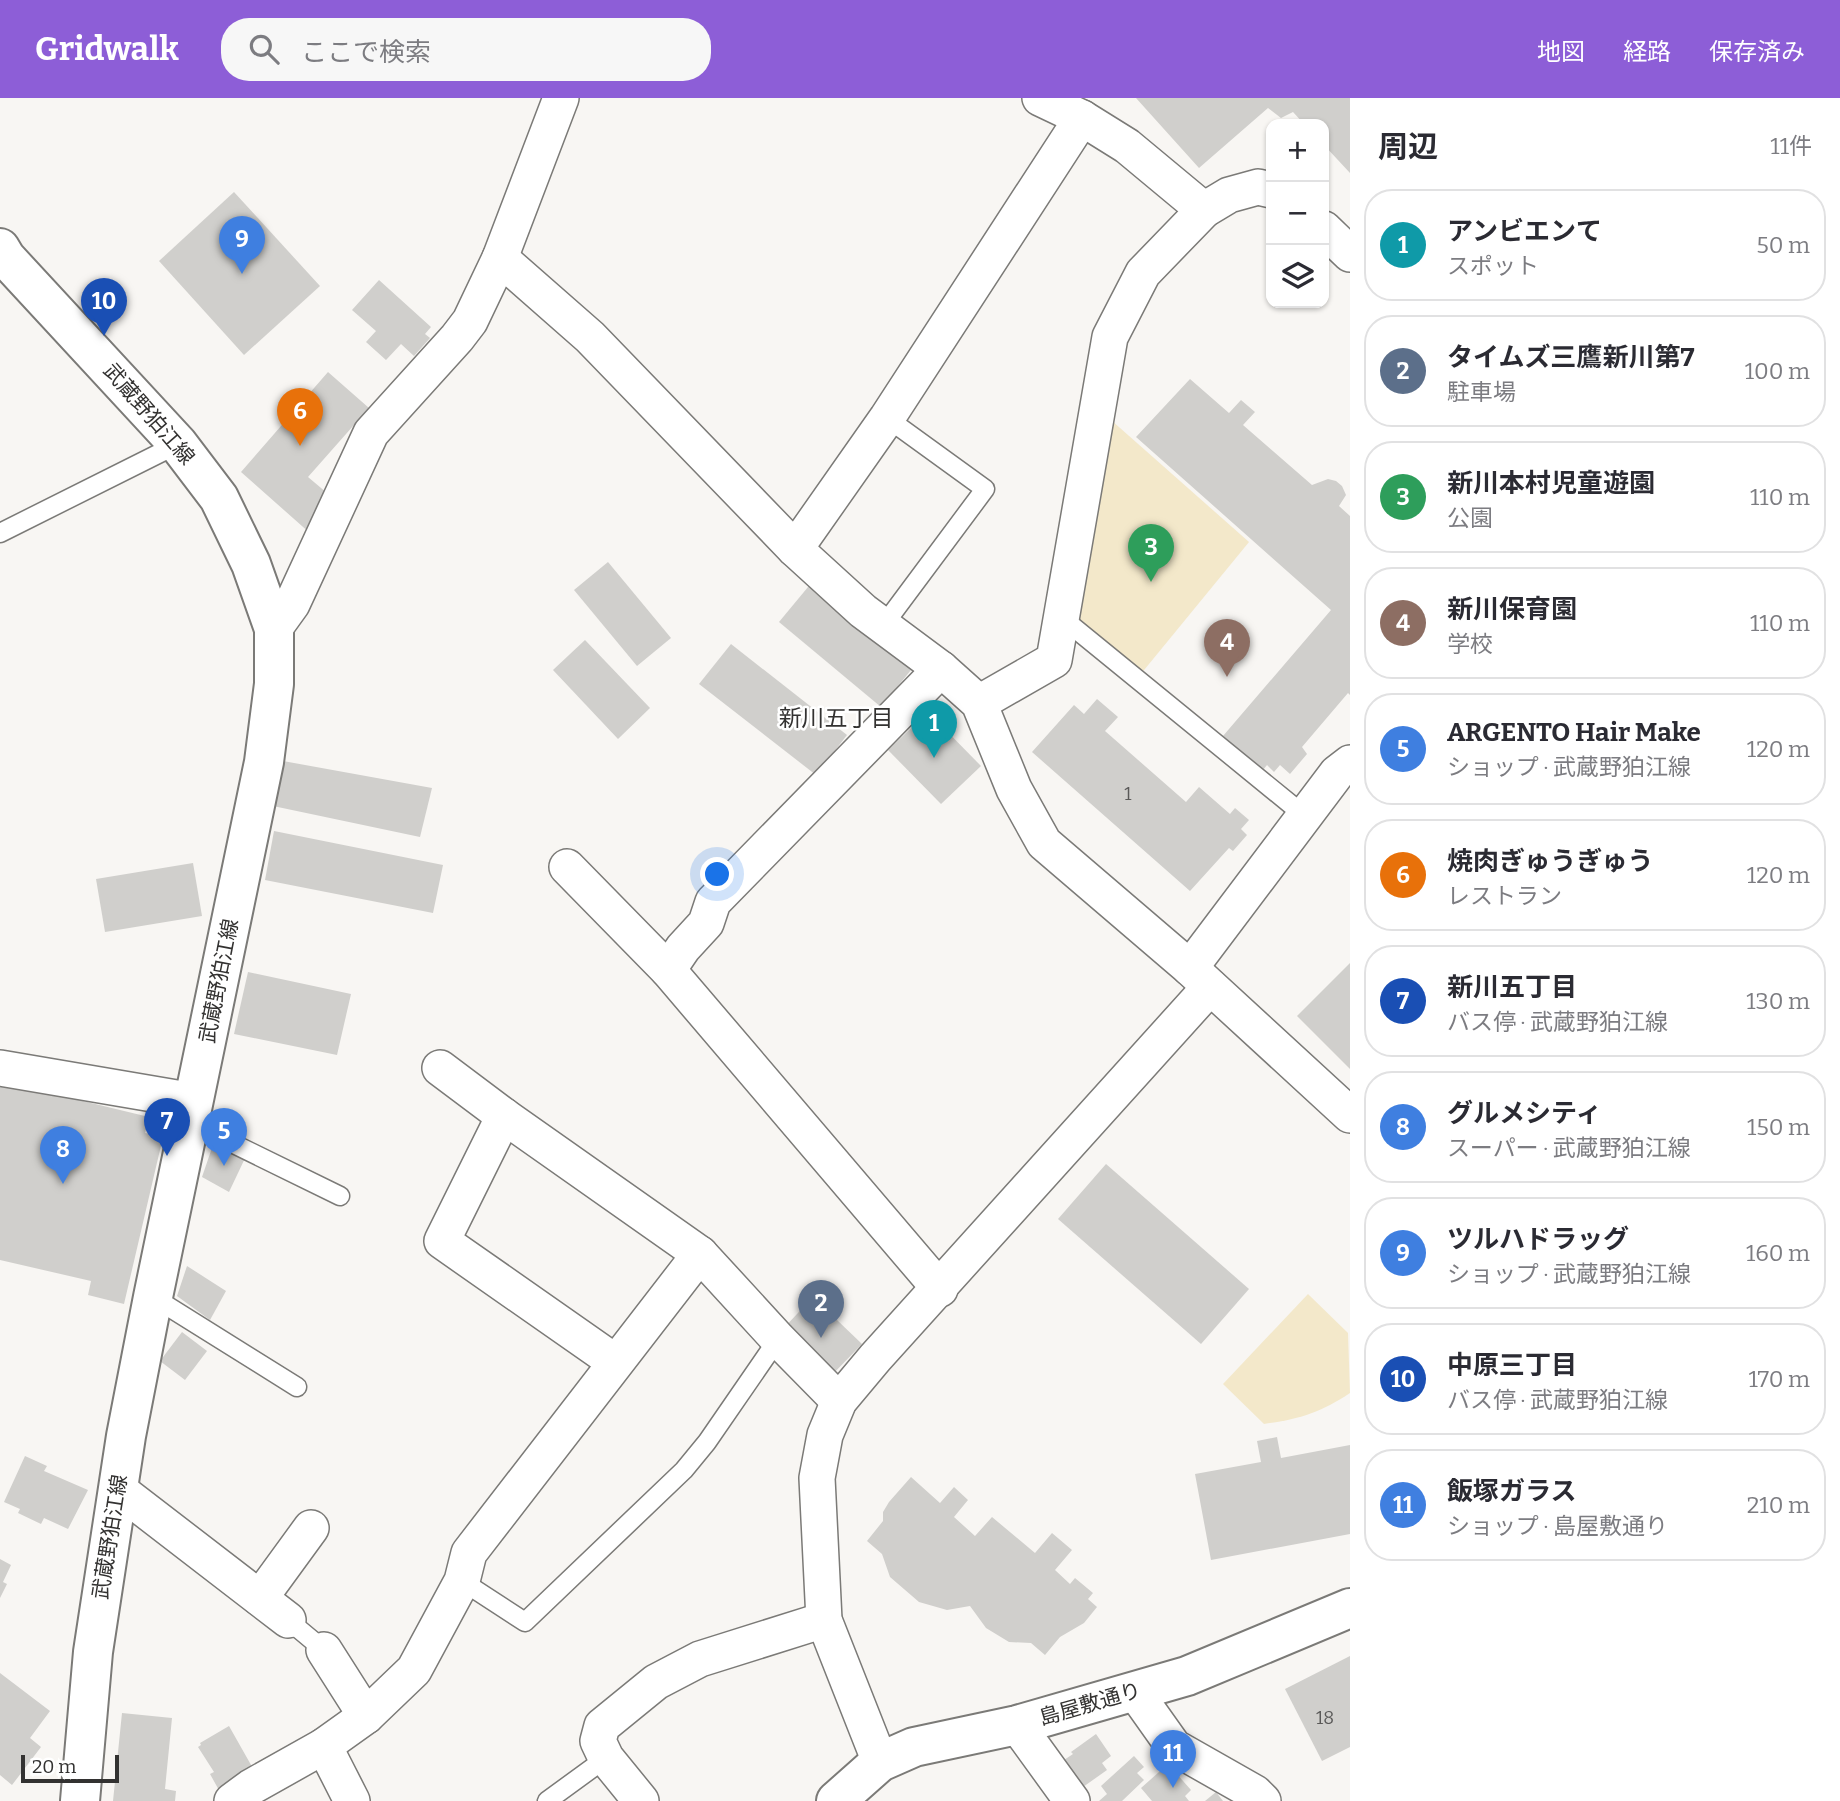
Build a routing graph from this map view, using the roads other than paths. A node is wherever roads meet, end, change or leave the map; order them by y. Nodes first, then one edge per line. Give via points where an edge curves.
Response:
1 (561, 98) edge
2 (1040, 98) edge
3 (1082, 118) junction
4 (1266, 189) edge
5 (1204, 210) junction
6 (1329, 234) edge
7 (0, 248) edge
8 (1350, 254) edge
9 (500, 258) junction
10 (887, 418) junction
11 (178, 444) junction
12 (0, 533) edge
13 (795, 549) junction
14 (1061, 617) junction
15 (883, 626) junction
16 (274, 629) junction
17 (941, 669) junction
18 (979, 703) junction
19 (1350, 763) edge
20 (1305, 816) junction
21 (567, 867) dead end
22 (668, 970) junction
23 (1200, 977) junction
24 (0, 1068) edge
25 (440, 1068) dead end
26 (193, 1112) junction
27 (1350, 1115) edge
28 (504, 1116) junction
29 (340, 1196) dead end
30 (700, 1254) junction
31 (940, 1289) junction
32 (153, 1297) junction
33 (778, 1339) junction
34 (615, 1362) junction
35 (297, 1387) dead end
36 (839, 1401) junction
37 (118, 1489) junction
38 (310, 1528) dead end
39 (463, 1581) junction
40 (260, 1598) junction
41 (1350, 1608) edge
42 (288, 1620) joint
43 (824, 1620) junction
44 (324, 1650) joint
45 (1135, 1692) junction
46 (366, 1716) junction
47 (1017, 1725) junction
48 (324, 1746) junction
49 (606, 1758) junction
50 (880, 1762) junction
51 (80, 1801) edge
52 (232, 1801) edge
53 (352, 1801) edge
54 (547, 1801) edge
55 (641, 1801) edge
56 (836, 1801) edge
57 (1072, 1801) edge
58 (1264, 1801) edge

1 - 9 street
2 - 3 street
3 - 5 street via 1127,146
3 - 10 street
4 - 5 street via 1229,195
5 - 14 street via 1143,273 1110,337
6 - 8 street
7 - 11 main road, 武蔵野狛江線
9 - 13 street via 590,337
9 - 16 street via 470,321 371,433 292,604
10 - 13 street
10 - 15 lane via 985,489
11 - 12 lane
11 - 16 main road, 武蔵野狛江線 via 219,498 251,564
13 - 15 street
14 - 18 street via 1054,660
14 - 20 lane
15 - 17 street
16 - 26 main road, 武蔵野狛江線 via 274,684 264,762
17 - 18 street
17 - 22 street via 713,902 706,923
18 - 23 street via 1014,789 1044,843
19 - 20 street
20 - 23 street
21 - 22 street
22 - 31 street
23 - 27 street
23 - 31 street
24 - 26 street
25 - 28 street
26 - 29 lane
26 - 32 main road, 武蔵野狛江線
28 - 30 street
28 - 34 street via 442,1241
30 - 33 street
30 - 34 street
31 - 36 street
32 - 35 lane
32 - 37 main road, 武蔵野狛江線
33 - 36 street
33 - 39 lane via 684,1470 525,1622
34 - 39 street via 470,1553
36 - 43 street via 825,1435 817,1478
37 - 40 street
37 - 51 main road, 武蔵野狛江線 via 93,1652
38 - 40 street
39 - 46 street via 414,1670
40 - 42 street
41 - 45 main road, 島屋敷通り via 1186,1676
42 - 44 lane
43 - 49 street via 700,1659 656,1682 602,1726 598,1741
43 - 50 street
44 - 46 street
45 - 47 main road, 島屋敷通り
45 - 58 street via 1174,1746
46 - 48 street
47 - 50 main road, 島屋敷通り via 914,1747
47 - 57 street
48 - 52 street
48 - 53 street
49 - 54 lane
49 - 55 street
50 - 56 main road, 島屋敷通り

